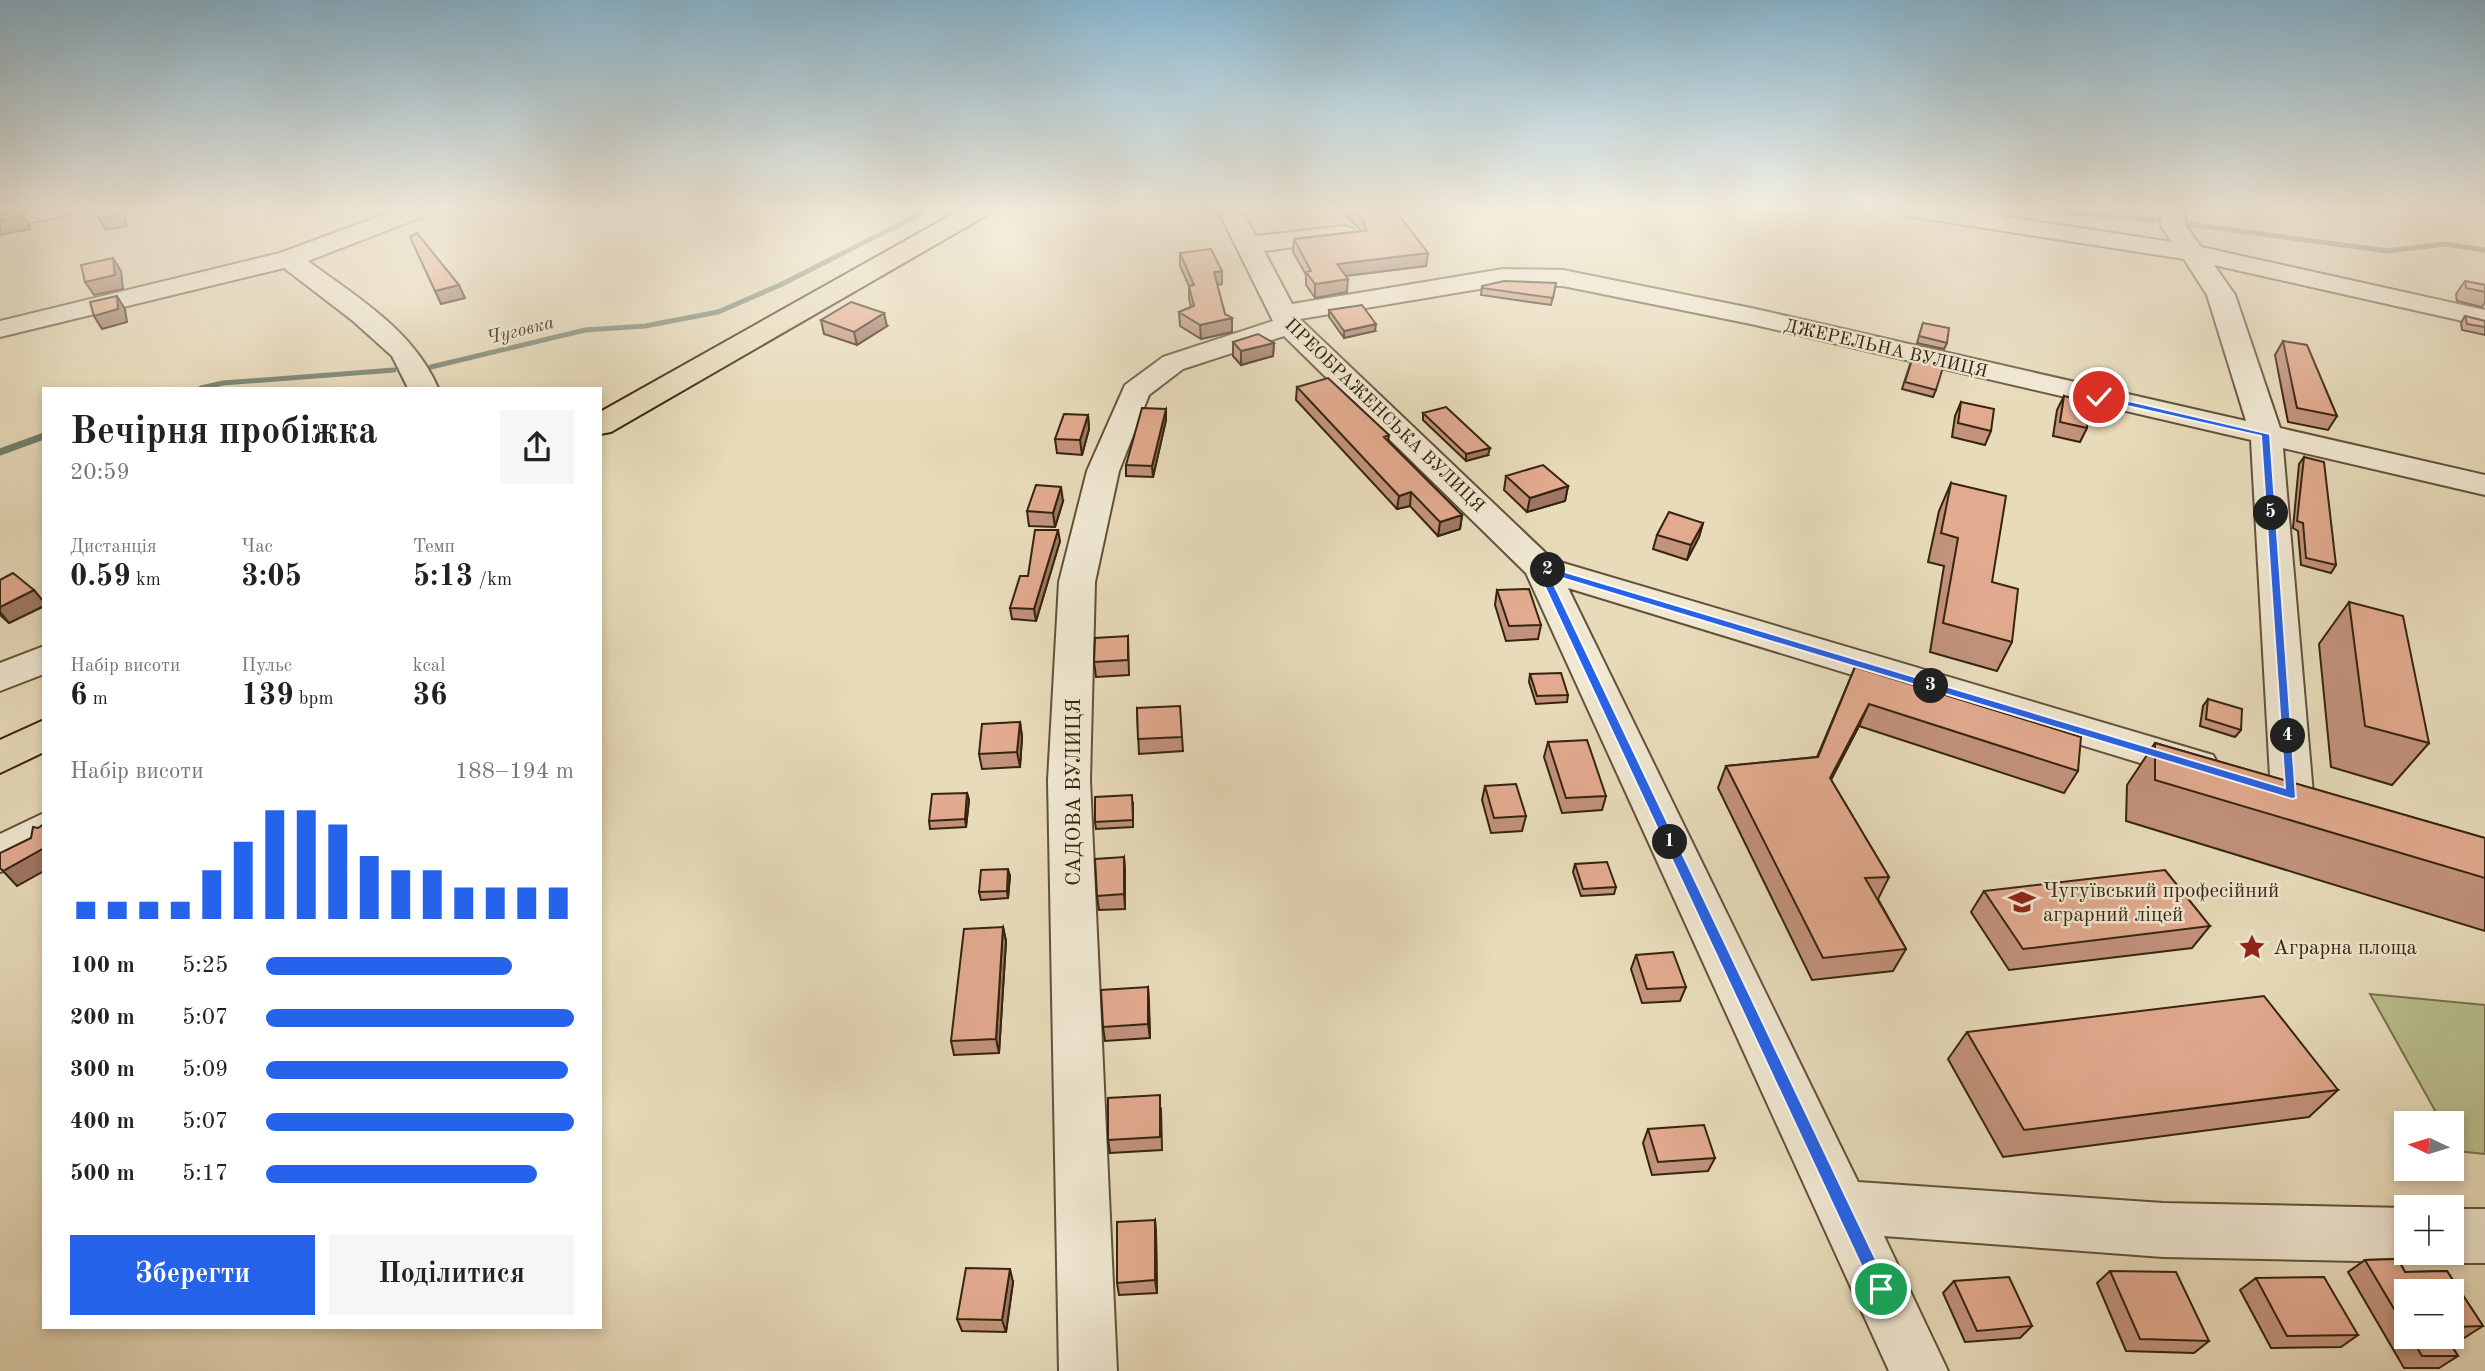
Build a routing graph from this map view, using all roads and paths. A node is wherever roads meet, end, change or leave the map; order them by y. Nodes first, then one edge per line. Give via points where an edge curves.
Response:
1 (227, 274) edge
2 (309, 274) edge
3 (866, 274) edge
4 (1263, 274) edge
5 (2207, 274) edge
6 (2288, 274) edge
7 (2485, 318) edge
8 (1286, 319) junction
9 (0, 329) edge
10 (422, 387) edge
11 (602, 424) edge
12 (2266, 434) junction
13 (2485, 485) edge
14 (1541, 568) junction
15 (42, 660) edge
16 (0, 678) edge
17 (42, 735) edge
18 (0, 758) edge
19 (2292, 794) junction
20 (2330, 806) edge
21 (42, 831) edge
22 (0, 855) edge
23 (1843, 1208) junction
24 (2394, 1235) edge
25 (2464, 1236) edge
26 (2485, 1236) edge
27 (1087, 1371) edge
28 (1919, 1371) edge

1 - 9 street
2 - 10 street via 404,352
3 - 11 highway
4 - 8 street, ПРЕОБРАЖЕНСЬКА ВУЛИЦЯ
5 - 12 street via 2221,295
6 - 7 street
8 - 12 street, ДЖЕРЕЛЬНА ВУЛИЦЯ via 1503,277 1563,278 1751,316
8 - 14 street, ПРЕОБРАЖЕНСЬКА ВУЛИЦЯ
8 - 27 street, САДОВА ВУЛИЦЯ via 1173,363 1136,391 1103,471 1077,582 1069,780
12 - 13 street, ДЖЕРЕЛЬНА ВУЛИЦЯ
12 - 19 street
14 - 19 street
14 - 23 street
15 - 16 street
17 - 18 highway
19 - 20 street
21 - 22 street
23 - 24 street via 2163,1230
23 - 28 street
25 - 26 street

